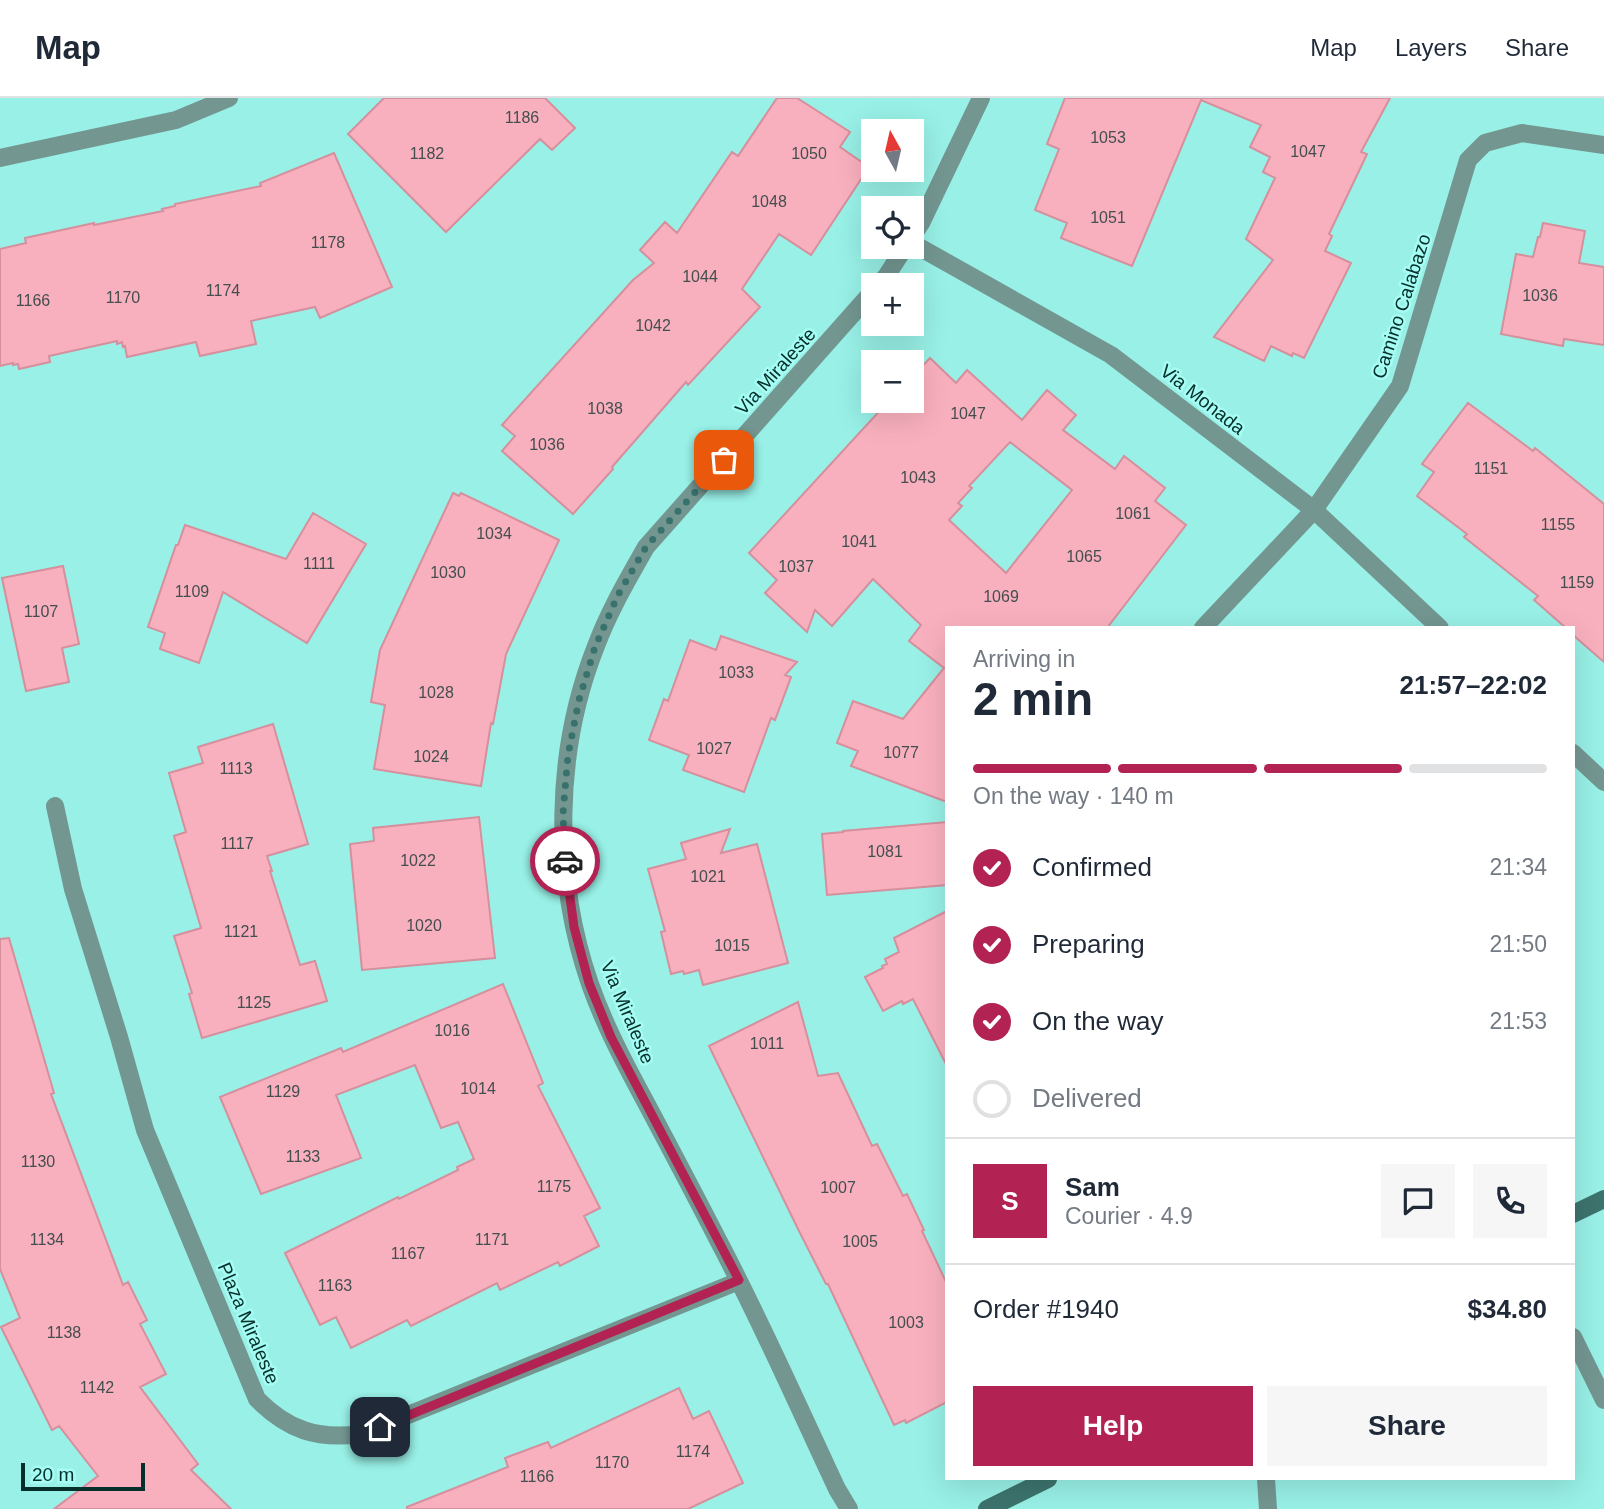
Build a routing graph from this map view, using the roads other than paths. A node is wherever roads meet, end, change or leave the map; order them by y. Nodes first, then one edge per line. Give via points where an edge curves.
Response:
1 (229, 98) edge
2 (981, 98) edge
3 (1604, 145) edge
4 (0, 158) edge
5 (924, 217) edge
6 (924, 250) edge
7 (861, 305) edge
8 (1314, 510) junction
9 (1205, 626) edge
10 (1438, 626) edge
11 (1575, 755) edge
12 (1604, 782) edge
13 (55, 806) dead end
14 (1604, 1199) edge
15 (1575, 1213) edge
16 (739, 1280) junction
17 (1575, 1341) edge
18 (1604, 1400) edge
19 (1046, 1480) edge
20 (1266, 1480) edge
21 (849, 1509) edge
22 (987, 1509) edge
23 (1268, 1509) edge

1 - 4 street via 176,120
2 - 5 street
3 - 8 street, Camino Calabazo via 1522,133 1485,143 1468,159 1400,386
6 - 8 street, Via Monada via 1111,355
7 - 16 street, Via Miraleste via 646,547 595,647 568,755 565,870 589,983 611,1037
8 - 9 street, Camino Calabazo
8 - 10 street, Via Monada
11 - 12 street
13 - 16 street, Plaza Miraleste via 73,889 145,1130 257,1399 278,1418 321,1435 360,1434
14 - 15 street
16 - 21 street, Via Miraleste
17 - 18 street
19 - 22 street
20 - 23 street

